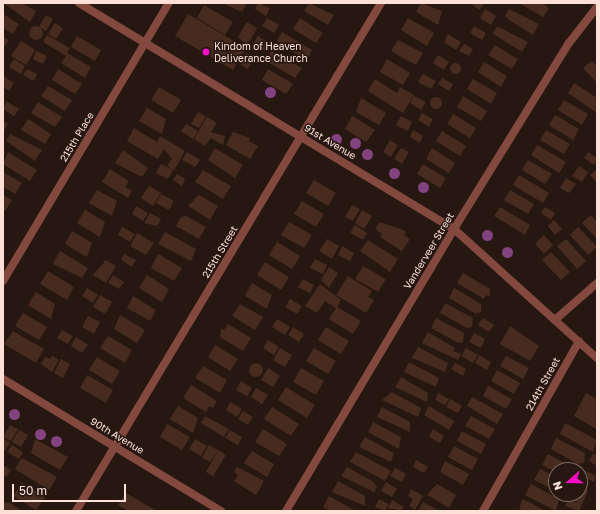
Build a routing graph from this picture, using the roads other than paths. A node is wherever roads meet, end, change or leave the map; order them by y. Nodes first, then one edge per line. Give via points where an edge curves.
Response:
1 (79, 3) edge
2 (169, 3) edge
3 (381, 3) edge
4 (597, 7) edge
5 (145, 43) junction
6 (301, 136) junction
7 (454, 229) junction
8 (3, 281) edge
9 (597, 282) edge
10 (556, 319) junction
11 (579, 341) junction
12 (597, 358) edge
13 (3, 379) edge
14 (115, 446) junction
15 (76, 511) edge
16 (222, 511) edge
17 (286, 511) edge
18 (483, 511) edge

1 - 5 street, 91st Avenue
2 - 5 street, 215th Place
3 - 6 street, 215th Street
4 - 7 street, Vanderveer Street via 569,43
5 - 6 street, 91st Avenue
5 - 8 street, 215th Place
6 - 7 street, 91st Avenue
6 - 14 street, 215th Street
7 - 10 street, 91st Avenue
7 - 17 street, Vanderveer Street
9 - 10 street
10 - 11 street
11 - 12 street
11 - 18 street, 214th Street
13 - 14 street, 90th Avenue
14 - 15 street, 215th Street
14 - 16 street, 90th Avenue

